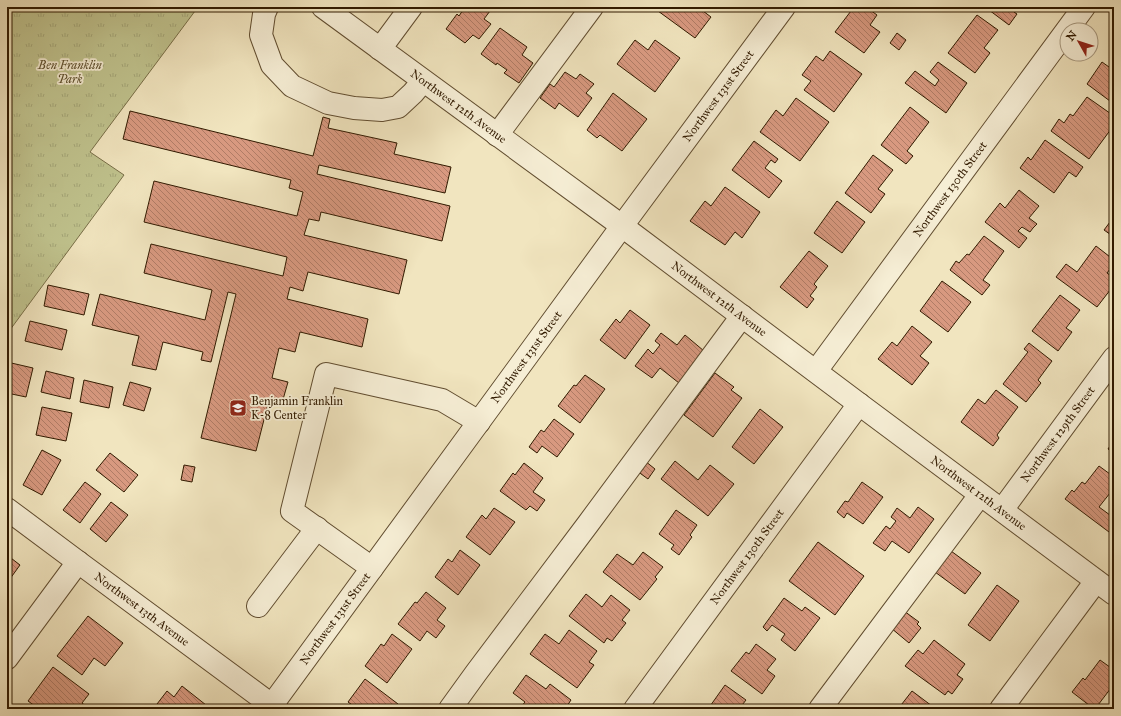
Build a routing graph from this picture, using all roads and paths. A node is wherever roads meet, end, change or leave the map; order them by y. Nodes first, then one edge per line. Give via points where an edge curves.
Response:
1 (267, 7) edge
2 (323, 7) edge
3 (411, 7) edge
4 (592, 7) edge
5 (784, 7) edge
6 (1084, 7) edge
7 (380, 49) junction
8 (423, 80) junction
9 (497, 135) junction
10 (622, 226) junction
11 (742, 316) junction
12 (1114, 358) edge
13 (816, 372) junction
14 (859, 404) junction
15 (479, 422) junction
16 (980, 495) junction
17 (7, 509) edge
18 (1002, 510) junction
19 (317, 528) junction
20 (78, 562) junction
21 (372, 568) junction
22 (1096, 581) junction
23 (1114, 594) edge
24 (258, 606) dead end
25 (7, 658) edge
26 (273, 708) edge
27 (450, 709) edge
28 (635, 709) edge
29 (820, 709) edge
30 (1001, 709) edge

1 - 8 street via 261,35 272,65 292,86 328,103 382,110 398,107 414,93
2 - 7 street, Northwest 12th Avenue
3 - 7 street
4 - 9 street
5 - 10 street, Northwest 131st Street
6 - 13 street, Northwest 130th Street
7 - 8 street, Northwest 12th Avenue
8 - 9 street, Northwest 12th Avenue
9 - 10 street, Northwest 12th Avenue
10 - 11 street, Northwest 12th Avenue
10 - 15 street, Northwest 131st Street
11 - 13 street, Northwest 12th Avenue
11 - 27 street
12 - 18 street, Northwest 129th Street
13 - 14 street, Northwest 12th Avenue
14 - 16 street, Northwest 12th Avenue
14 - 28 street, Northwest 130th Street
15 - 19 street via 442,400 326,374 292,511
15 - 21 street, Northwest 131st Street
16 - 18 street, Northwest 12th Avenue
16 - 29 street
17 - 20 street, Northwest 13th Avenue
18 - 22 street, Northwest 12th Avenue
19 - 21 street
19 - 24 street
20 - 25 street
20 - 26 street, Northwest 13th Avenue
21 - 26 street, Northwest 131st Street
22 - 23 street, Northwest 12th Avenue
22 - 30 street

